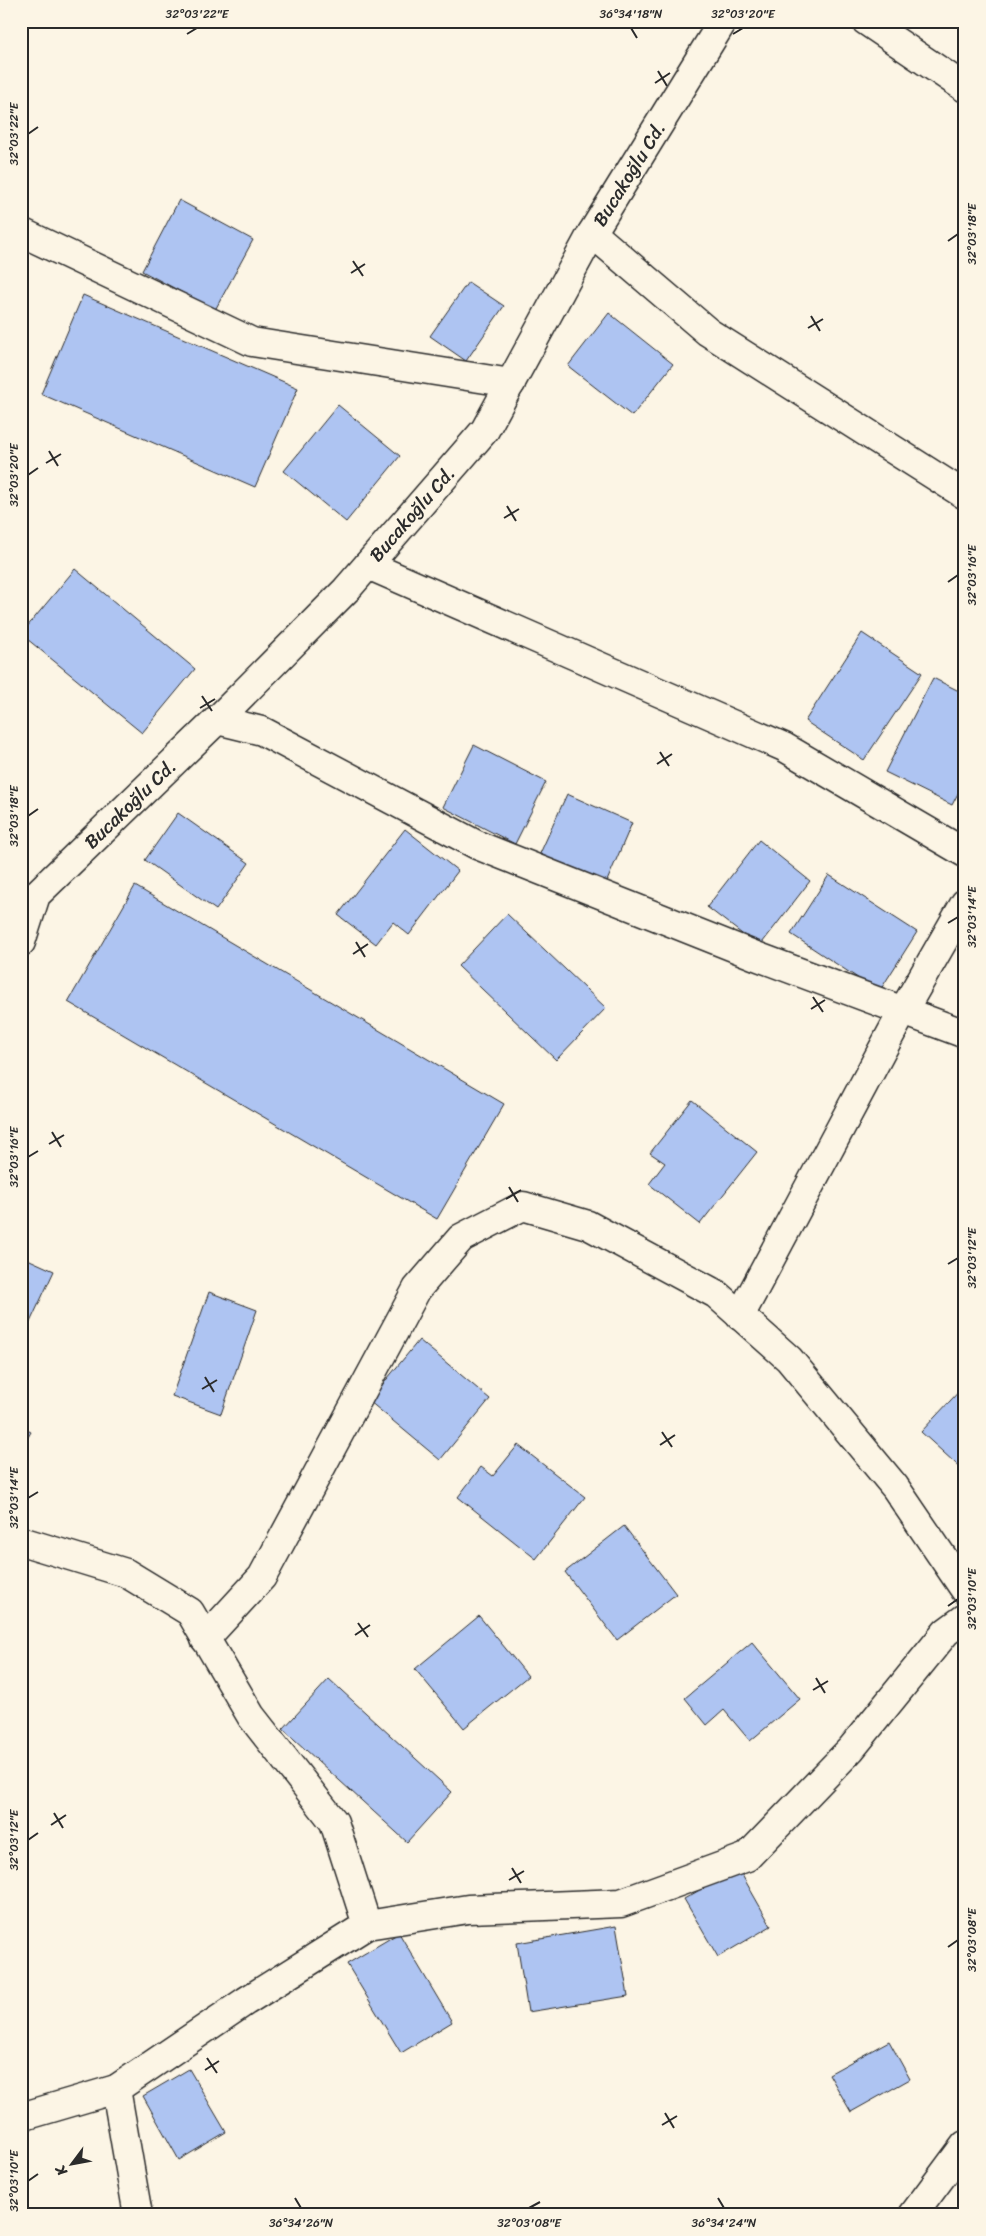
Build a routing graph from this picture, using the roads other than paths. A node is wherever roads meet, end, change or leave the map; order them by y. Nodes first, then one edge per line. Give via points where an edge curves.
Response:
1 (723, 21) edge
2 (866, 21) edge
3 (965, 88) edge
4 (21, 232) edge
5 (592, 233) junction
6 (511, 383) junction
7 (965, 495) edge
8 (368, 565) junction
9 (217, 720) junction
10 (965, 853) edge
11 (965, 903) edge
12 (21, 942) edge
13 (903, 1011) junction
14 (965, 1034) edge
15 (740, 1316) junction
16 (21, 1541) edge
17 (965, 1590) edge
18 (965, 1618) edge
19 (205, 1639) junction
20 (367, 1925) junction
21 (116, 2088) junction
22 (21, 2117) edge
23 (965, 2145) edge
24 (138, 2215) edge
25 (913, 2215) edge

1 - 5 street, Bucakoğlu Cd.
2 - 3 street
4 - 6 street via 252,342
5 - 6 street, Bucakoğlu Cd.
5 - 7 street via 708,332
6 - 8 street, Bucakoğlu Cd. via 485,430
8 - 9 street, Bucakoğlu Cd.
8 - 10 street via 784,747
9 - 12 street, Bucakoğlu Cd. via 36,896
9 - 13 street via 262,731 477,845
11 - 13 street
13 - 14 street
13 - 15 street
15 - 17 street via 790,1359 889,1480
15 - 19 street via 716,1294 588,1225 523,1206 461,1238 417,1289 262,1577
16 - 19 street via 126,1573 190,1612
18 - 20 street via 946,1632 851,1748 746,1857 621,1903 468,1909
19 - 20 street via 251,1716 334,1822
20 - 21 street
21 - 22 street
21 - 24 street
23 - 25 street

